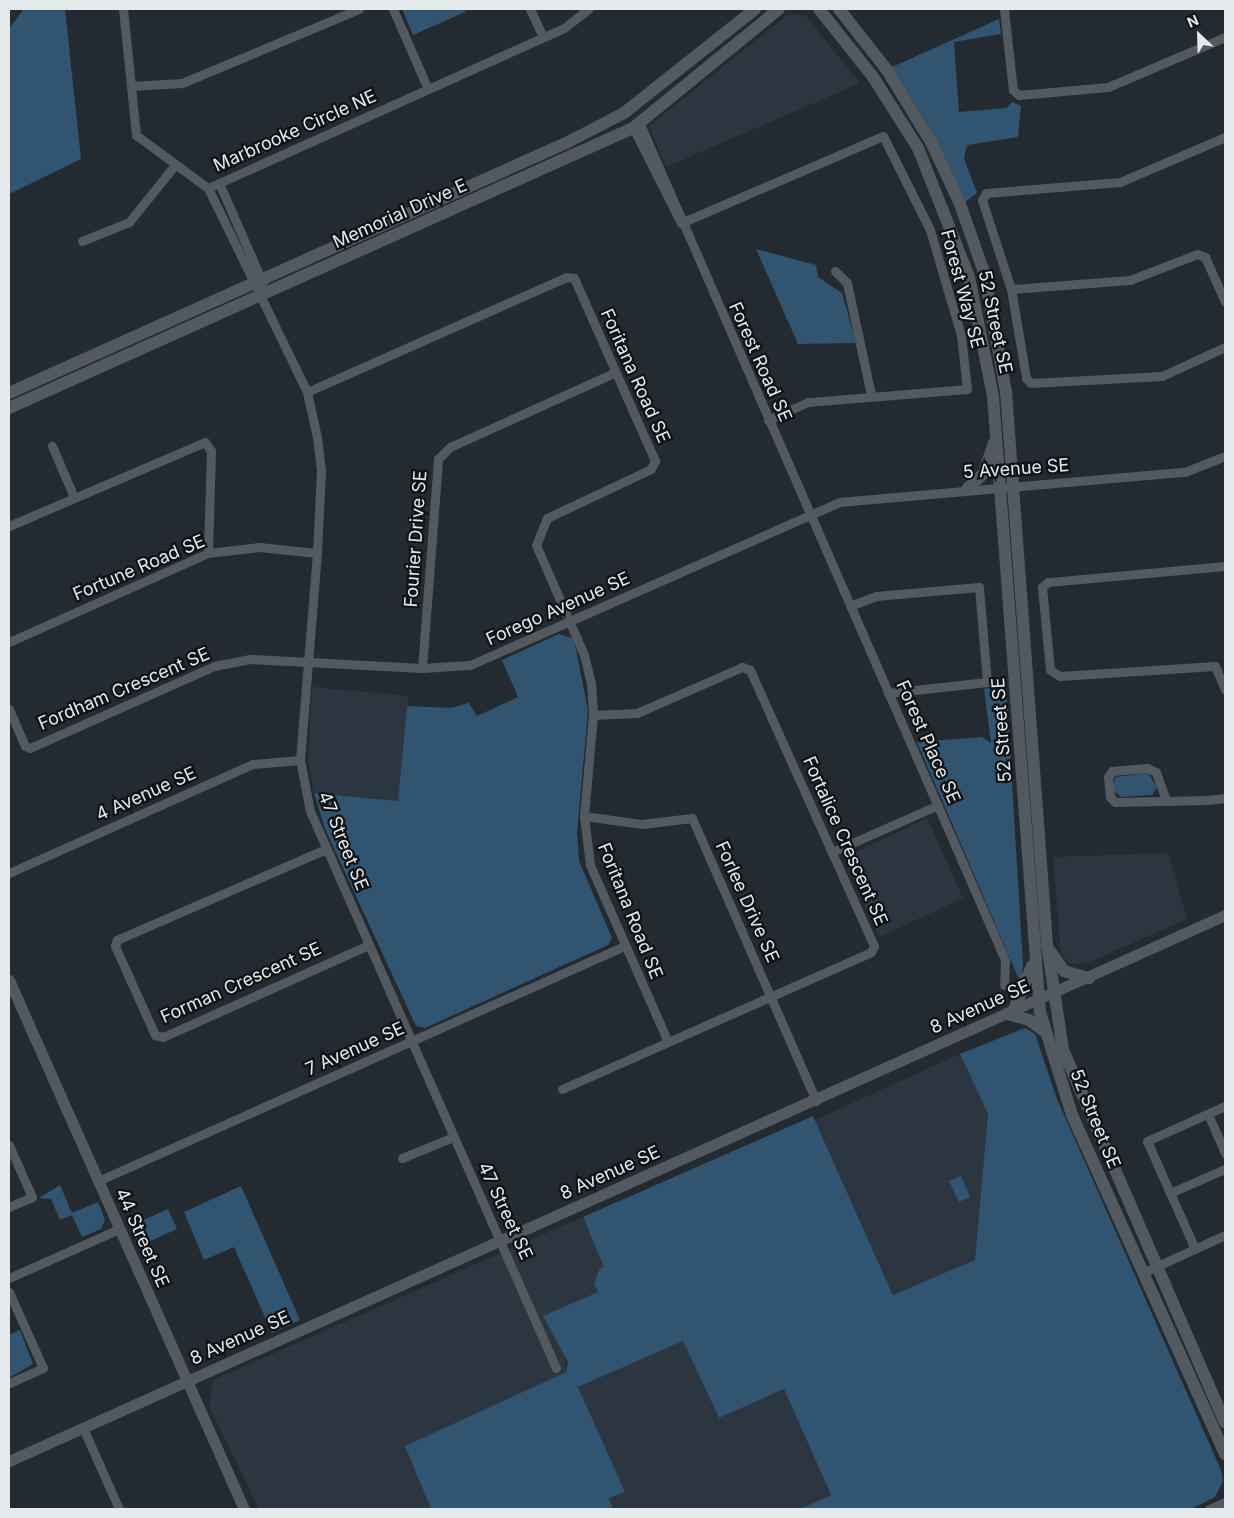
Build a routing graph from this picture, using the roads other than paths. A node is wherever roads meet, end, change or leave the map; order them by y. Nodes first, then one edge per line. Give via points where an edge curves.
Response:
1 (123, 9) edge
2 (359, 9) edge
3 (393, 9) edge
4 (530, 9) edge
5 (588, 9) edge
6 (755, 9) edge
7 (819, 9) edge
8 (839, 9) edge
9 (846, 9) edge
10 (1004, 9) edge
11 (780, 10) edge
12 (852, 24) junction
13 (1225, 36) edge
14 (543, 37) junction
15 (132, 86) junction
16 (428, 89) junction
17 (637, 126) junction
18 (1225, 138) edge
19 (174, 165) junction
20 (219, 183) junction
21 (208, 188) junction
22 (681, 223) junction
23 (82, 241) dead end
24 (835, 271) dead end
25 (263, 280) junction
26 (251, 285) junction
27 (1011, 289) junction
28 (263, 296) junction
29 (1225, 302) edge
30 (1225, 347) edge
31 (614, 373) junction
32 (307, 392) junction
33 (9, 393) edge
34 (871, 395) junction
35 (9, 408) edge
36 (768, 420) junction
37 (996, 436) junction
38 (52, 446) dead end
39 (1225, 457) edge
40 (1006, 486) junction
41 (967, 489) junction
42 (74, 497) junction
43 (809, 515) junction
44 (9, 526) edge
45 (208, 553) junction
46 (317, 553) junction
47 (1225, 566) edge
48 (850, 606) junction
49 (570, 623) junction
50 (9, 642) edge
51 (306, 659) junction
52 (422, 668) junction
53 (1225, 690) edge
54 (888, 693) junction
55 (9, 710) edge
56 (593, 715) junction
57 (300, 760) junction
58 (1225, 798) edge
59 (1166, 800) junction
60 (938, 805) junction
61 (584, 816) junction
62 (326, 849) junction
63 (832, 852) junction
64 (9, 873) edge
65 (1225, 915) edge
66 (1047, 944) junction
67 (369, 945) junction
68 (624, 946) junction
69 (1034, 961) junction
70 (1089, 978) junction
71 (9, 980) edge
72 (1004, 985) dead end
73 (1053, 994) junction
74 (771, 996) junction
75 (1039, 1000) junction
76 (1010, 1013) junction
77 (1044, 1031) junction
78 (411, 1042) junction
79 (668, 1042) junction
80 (562, 1089) dead end
81 (816, 1101) junction
82 (1225, 1106) edge
83 (1208, 1114) junction
84 (453, 1137) junction
85 (9, 1145) edge
86 (1225, 1153) edge
87 (402, 1158) dead end
88 (1225, 1169) edge
89 (98, 1182) junction
90 (1170, 1193) junction
91 (9, 1207) edge
92 (119, 1229) junction
93 (1225, 1235) edge
94 (499, 1242) junction
95 (1195, 1249) junction
96 (1156, 1267) junction
97 (1142, 1273) junction
98 (9, 1278) edge
99 (9, 1292) edge
100 (556, 1368) dead end
101 (186, 1382) junction
102 (9, 1383) edge
103 (1225, 1422) edge
104 (83, 1428) junction
105 (1225, 1454) edge
106 (9, 1461) edge
107 (1225, 1502) edge
108 (119, 1509) edge
109 (244, 1509) edge
110 (1209, 1509) edge

1 - 15 street, Marbrooke Circle NE
2 - 15 street via 182,83
3 - 16 street
4 - 14 street
5 - 14 street, Marbrooke Circle NE
6 - 25 main road, Memorial Drive E via 624,113
7 - 37 main road, 52 Street SE via 899,116 945,209 978,314
8 - 12 main road, 52 Street SE
9 - 12 main road
10 - 13 street via 1013,90 1019,95 1108,87
11 - 17 main road, Memorial Drive E
12 - 40 main road, 52 Street SE via 921,123 970,231 1000,348
14 - 16 street, Marbrooke Circle NE
15 - 19 street, Marbrooke Circle NE via 136,135
16 - 20 street, Marbrooke Circle NE
17 - 22 street, Forest Road SE
17 - 28 main road, Memorial Drive E
18 - 27 street via 1120,182 986,193 982,200
19 - 21 street, Marbrooke Circle NE
19 - 23 street via 129,222
20 - 21 street, Marbrooke Circle NE
20 - 25 street
21 - 26 street
22 - 34 street, Forest Way SE via 883,136 930,230 961,335 966,388
22 - 36 street, Forest Road SE
24 - 34 street via 847,283
25 - 26 main road, Memorial Drive E
25 - 28 street
26 - 28 street
26 - 33 main road, Memorial Drive E
27 - 29 street via 1130,280 1197,254 1205,257
27 - 30 street via 1026,378 1031,383 1162,376
28 - 32 street, 47 Street SE
28 - 35 main road, Memorial Drive E
31 - 32 street, Foritana Road SE via 574,278 566,277
31 - 49 street, Foritana Road SE via 655,461 651,469 547,518 539,529 536,545
31 - 52 street, Fourier Drive SE via 450,446 438,460
32 - 46 street, 47 Street SE via 321,471
34 - 36 street, Forest Way SE via 808,402
36 - 43 street, Forest Road SE
37 - 40 main road, 52 Street SE
37 - 41 main road via 984,473
38 - 42 street
39 - 40 street, 5 Avenue SE via 1185,472
40 - 41 street, 5 Avenue SE
40 - 66 main road, 52 Street SE
40 - 69 main road, 52 Street SE
41 - 43 street, 5 Avenue SE via 860,498
42 - 44 street
42 - 45 street via 206,442 211,451
43 - 48 street, Forest Place SE
43 - 49 street, Forego Avenue SE
45 - 46 street, Fortune Road SE via 259,547
45 - 50 street, Fortune Road SE
46 - 51 street, 47 Street SE
47 - 53 street via 1048,582 1042,588 1050,670 1060,676 1215,666
48 - 54 street, Forest Place SE
48 - 54 street via 876,596 979,587 987,682
49 - 52 street, Forego Avenue SE via 470,666
49 - 56 street, Foritana Road SE via 584,655
51 - 52 street, Forego Avenue SE
51 - 55 street, Fordham Crescent SE via 272,657 214,666 30,748 25,746
51 - 57 street, 47 Street SE
54 - 60 street, Forest Place SE
56 - 61 street, Foritana Road SE
56 - 63 street, Fortalice Crescent SE via 637,713 742,667 750,670
57 - 62 street, 47 Street SE via 310,811
57 - 64 street, 4 Avenue SE via 253,764
58 - 59 street
59 - 59 street via 1156,772 1147,768 1112,771 1108,777 1110,797 1115,802
60 - 63 street
60 - 72 street, Forest Place SE via 1005,960
61 - 68 street, Foritana Road SE via 590,864
61 - 74 street, Forlee Drive SE via 642,824 692,818
62 - 67 street, 47 Street SE
62 - 67 street, Forman Crescent SE via 117,940 115,946 155,1035 163,1037
63 - 74 street, Fortalice Crescent SE via 874,946 871,952
65 - 70 street, 8 Avenue SE
66 - 70 main road via 1064,971
66 - 73 main road, 52 Street SE
67 - 78 street, 47 Street SE
68 - 78 street, 7 Avenue SE
68 - 79 street, Foritana Road SE
69 - 75 main road, 52 Street SE
69 - 76 main road
70 - 73 street, 8 Avenue SE
71 - 89 street, 44 Street SE
73 - 75 street, 8 Avenue SE
73 - 96 main road, 52 Street SE via 1072,1075
74 - 79 street, Fortalice Crescent SE
74 - 81 street, Forlee Drive SE
75 - 76 street, 8 Avenue SE
75 - 77 main road, 52 Street SE
76 - 77 main road via 1029,1020
76 - 81 street, 8 Avenue SE
77 - 97 main road, 52 Street SE via 1072,1115
78 - 84 street, 47 Street SE
78 - 89 street, 7 Avenue SE
79 - 80 street, Fortalice Crescent SE
81 - 94 street, 8 Avenue SE
82 - 83 street
83 - 86 street
83 - 90 street via 1147,1141
84 - 87 street
84 - 94 street, 47 Street SE
85 - 91 street via 32,1197
88 - 90 street
89 - 92 street, 44 Street SE
90 - 95 street
92 - 98 street
92 - 101 street, 44 Street SE
93 - 95 street
94 - 100 street, 47 Street SE
94 - 101 street, 8 Avenue SE
95 - 96 street
96 - 97 street
96 - 103 main road, 52 Street SE
97 - 105 main road, 52 Street SE
99 - 102 street via 43,1368
101 - 104 street, 8 Avenue SE
101 - 109 street, 44 Street SE
104 - 106 street, 8 Avenue SE
104 - 108 street
107 - 110 street

